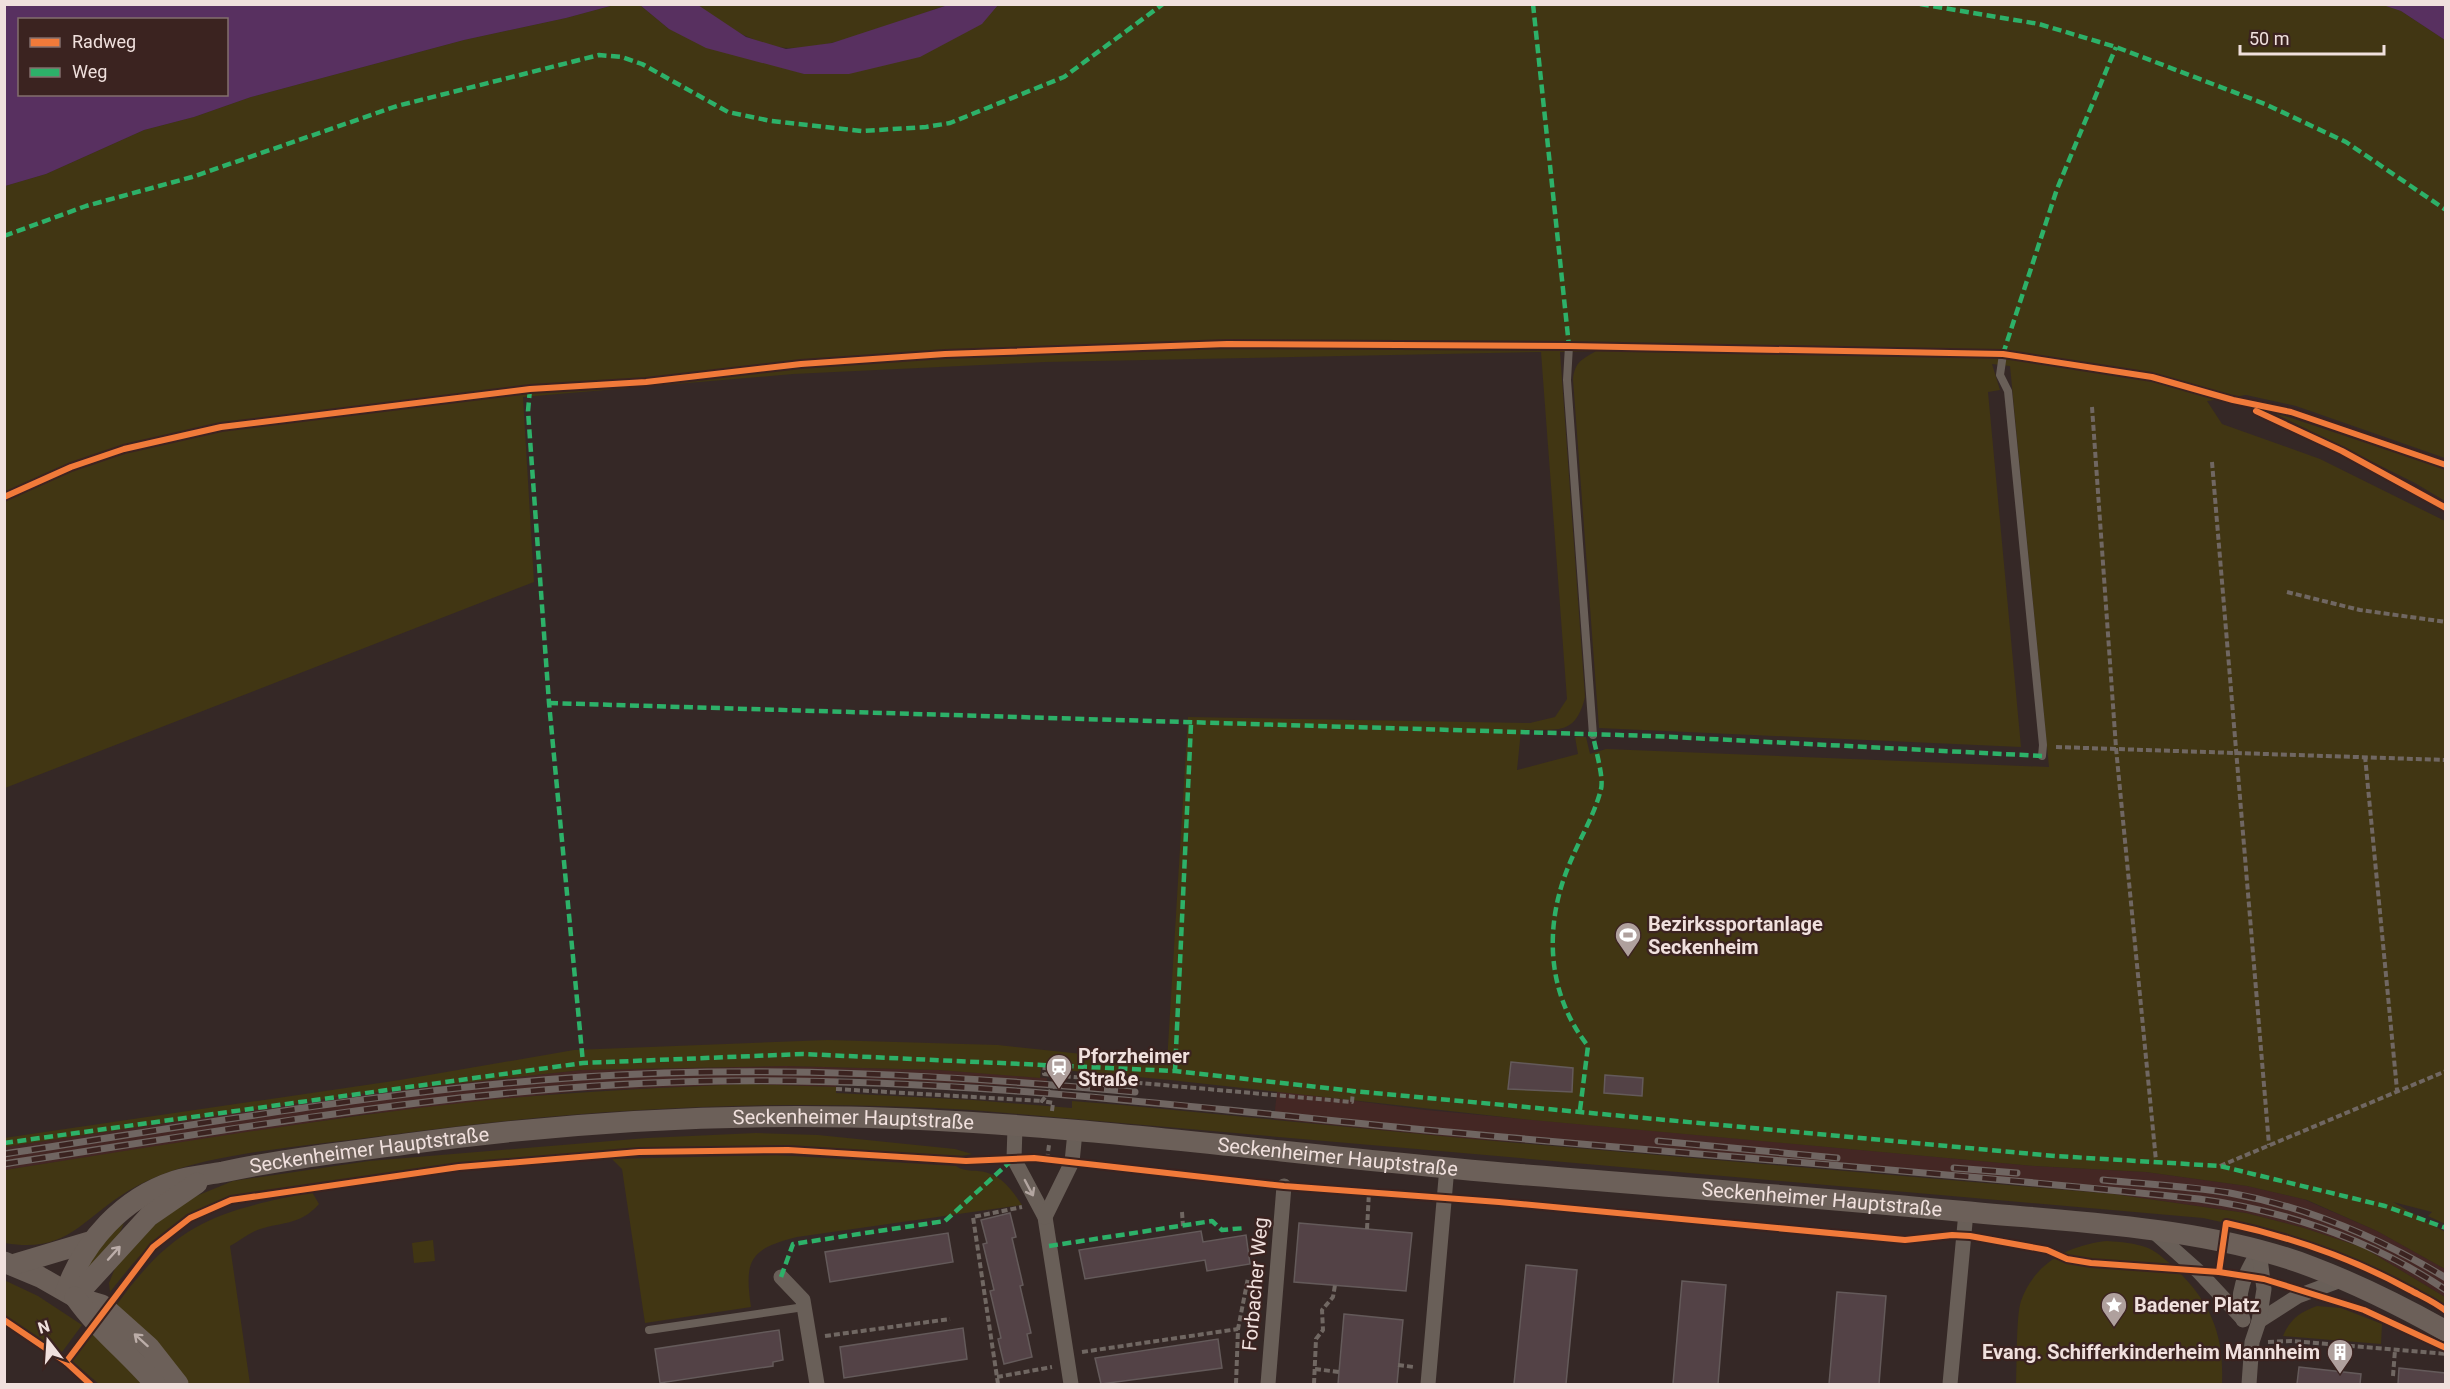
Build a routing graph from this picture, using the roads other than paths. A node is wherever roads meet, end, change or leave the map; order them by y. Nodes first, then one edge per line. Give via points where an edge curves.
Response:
1 (2003, 354) junction
2 (2445, 465) edge
3 (1593, 735) dead end
4 (2042, 756) dead end
5 (1015, 1127) junction
6 (1075, 1132) junction
7 (1448, 1167) junction
8 (213, 1174) junction
9 (1284, 1186) dead end
10 (1041, 1210) junction
11 (1966, 1212) junction
12 (2153, 1231) junction
13 (89, 1242) junction
14 (2259, 1251) junction
15 (8, 1263) edge
16 (781, 1277) dead end
17 (2342, 1280) junction
18 (70, 1294) junction
19 (804, 1307) junction
20 (2241, 1317) junction
21 (2259, 1322) junction
22 (649, 1330) dead end
23 (2445, 1330) edge
24 (2252, 1342) junction
25 (155, 1384) edge
26 (178, 1384) edge
27 (817, 1384) edge
28 (1071, 1384) edge
29 (1268, 1384) edge
30 (1428, 1384) edge
31 (1950, 1384) edge
32 (2249, 1384) edge

1 - 2 lane via 2152,376 2291,412
1 - 3 lane via 1569,346 1567,380
1 - 4 lane via 2000,375 2008,391
5 - 6 main road, Seckenheimer Hauptstraße
5 - 8 main road, Seckenheimer Hauptstraße via 858,1117 756,1116 609,1123 438,1140 283,1160
5 -> 10 street via 1014,1159
6 - 7 main road, Seckenheimer Hauptstraße
6 - 10 street via 1072,1162
7 - 11 main road, Seckenheimer Hauptstraße
7 - 30 street
8 - 13 main road, Seckenheimer Hauptstraße via 178,1179 150,1192 121,1211
18 -> 8 main road via 149,1216
9 - 29 street, Forbacher Weg
10 - 28 street
11 - 12 main road, Seckenheimer Hauptstraße
11 - 31 street
12 - 14 main road, Seckenheimer Hauptstraße
12 - 20 street
13 - 15 main road
13 - 18 main road
14 - 17 main road, Seckenheimer Hauptstraße
14 - 20 street via 2244,1275
14 - 21 street via 2264,1279
15 - 18 main road
16 - 19 street via 803,1300
17 - 21 street via 2298,1296
17 - 23 main road, Seckenheimer Hauptstraße
18 - 25 main road
26 -> 18 main road via 149,1347 107,1309
19 - 22 lane
19 - 27 street
20 - 24 street
21 - 24 street
24 - 32 street

